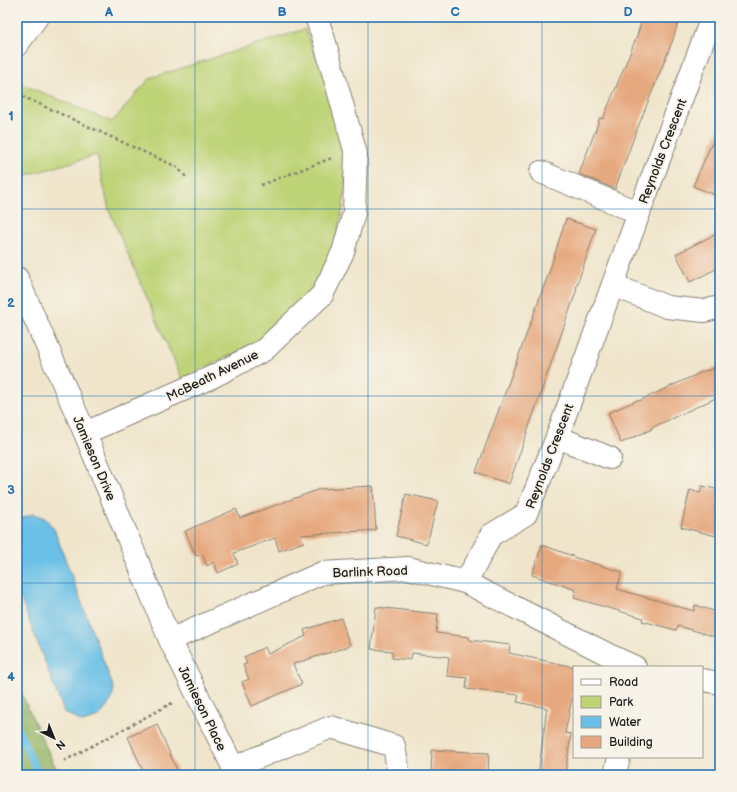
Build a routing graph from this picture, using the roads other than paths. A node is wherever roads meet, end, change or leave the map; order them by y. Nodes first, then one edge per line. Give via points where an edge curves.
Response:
1 (37, 17) edge
2 (316, 17) edge
3 (712, 17) edge
4 (17, 45) edge
5 (541, 172) dead end
6 (638, 213) junction
7 (17, 278) edge
8 (613, 285) junction
9 (720, 307) edge
10 (85, 433) junction
11 (557, 437) junction
12 (610, 458) dead end
13 (465, 582) junction
14 (170, 640) junction
15 (633, 666) edge
16 (703, 680) edge
17 (720, 683) edge
18 (619, 758) edge
19 (235, 772) edge
20 (399, 775) edge
21 (615, 775) edge

1 - 4 street
2 - 10 street, McBeath Avenue via 356,150 354,213 343,252 322,296 264,350 212,377
3 - 6 street, Reynolds Crescent
5 - 6 street
6 - 8 street, Reynolds Crescent
7 - 10 street, Jamieson Drive
8 - 9 street via 667,308 704,311
8 - 11 street, Reynolds Crescent
10 - 14 street, Jamieson Drive
11 - 12 street
11 - 13 street, Reynolds Crescent via 526,514 491,535
13 - 14 street, Barlink Road via 408,568 322,573
13 - 15 street, Barlink Road
14 - 19 street, Jamieson Place
16 - 17 street
18 - 21 street
19 - 20 street via 331,727 394,746

